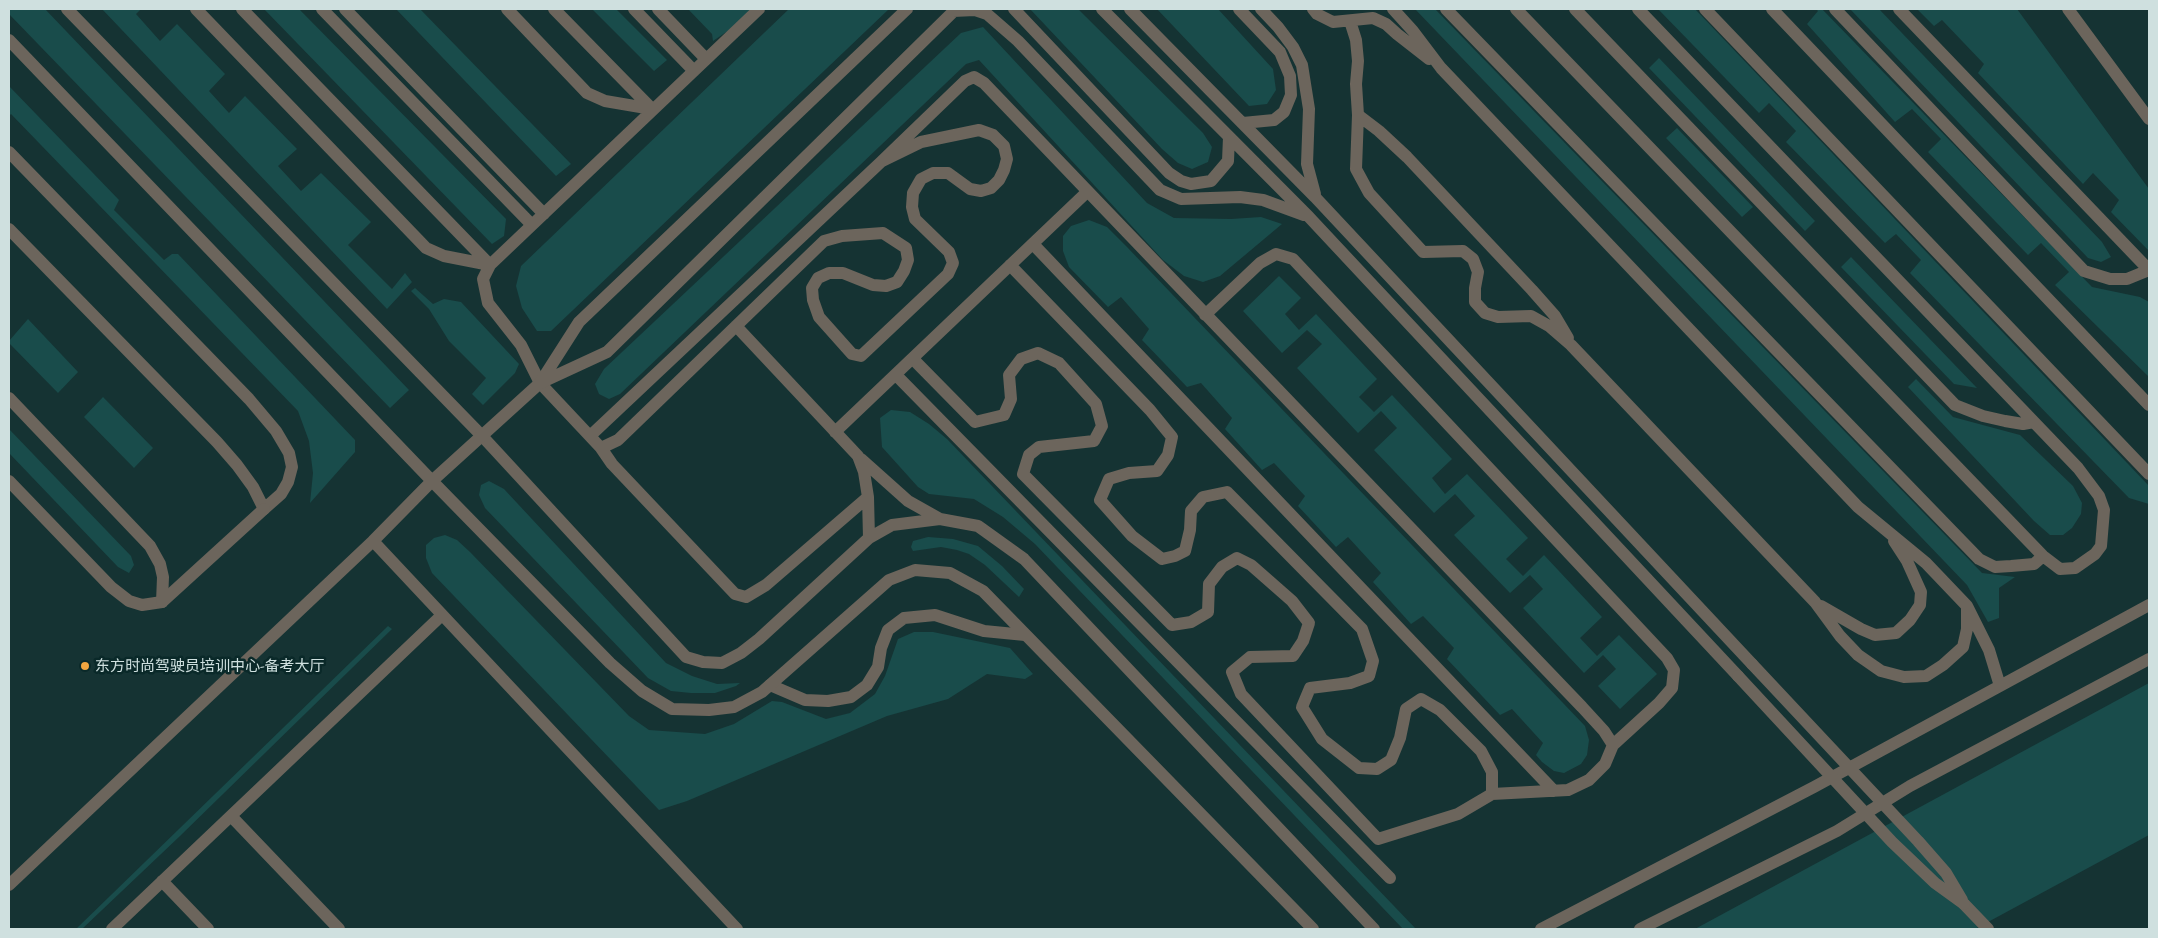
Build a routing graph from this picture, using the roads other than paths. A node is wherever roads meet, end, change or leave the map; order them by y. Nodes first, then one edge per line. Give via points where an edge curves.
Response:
1 (67, 9) edge
2 (196, 9) edge
3 (242, 9) edge
4 (322, 9) edge
5 (345, 9) edge
6 (507, 9) edge
7 (554, 9) edge
8 (634, 9) edge
9 (658, 9) edge
10 (759, 9) edge
11 (907, 9) edge
12 (1014, 9) edge
13 (1102, 9) edge
14 (1130, 9) edge
15 (1239, 9) edge
16 (1261, 9) edge
17 (1312, 9) edge
18 (1393, 9) edge
19 (1446, 9) edge
20 (1516, 9) edge
21 (1575, 9) edge
22 (1638, 9) edge
23 (1705, 9) edge
24 (1772, 9) edge
25 (1835, 9) edge
26 (1898, 9) edge
27 (2068, 9) edge
28 (955, 10) edge
29 (1350, 21) junction
30 (9, 40) edge
31 (706, 59) junction
32 (1441, 68) junction
33 (694, 71) junction
34 (652, 110) junction
35 (1358, 115) junction
36 (2149, 119) edge
37 (1243, 123) junction
38 (1229, 137) junction
39 (9, 152) edge
40 (882, 160) junction
41 (1087, 192) junction
42 (1316, 197) junction
43 (544, 214) junction
44 (1309, 217) junction
45 (532, 225) junction
46 (9, 229) edge
47 (1033, 244) junction
48 (490, 265) junction
49 (1010, 265) junction
50 (2149, 270) edge
51 (1205, 315) junction
52 (736, 326) junction
53 (1572, 345) junction
54 (913, 359) junction
55 (896, 375) junction
56 (540, 383) junction
57 (9, 398) edge
58 (2149, 405) edge
59 (2034, 422) junction
60 (835, 432) junction
61 (590, 436) junction
62 (482, 437) junction
63 (601, 448) junction
64 (858, 456) junction
65 (2149, 474) edge
66 (9, 481) edge
67 (432, 481) junction
68 (868, 497) junction
69 (264, 508) junction
70 (940, 519) junction
71 (1886, 528) junction
72 (869, 538) junction
73 (373, 540) junction
74 (2043, 556) junction
75 (162, 602) junction
76 (1815, 602) junction
77 (2149, 605) edge
78 (1967, 606) junction
79 (442, 615) junction
80 (1025, 635) junction
81 (2149, 659) edge
82 (770, 685) junction
83 (2000, 686) junction
84 (1613, 745) junction
85 (1554, 791) junction
86 (1492, 794) junction
87 (231, 816) junction
88 (1390, 878) dead end
89 (162, 882) junction
90 (9, 885) edge
91 (1964, 904) junction
92 (112, 929) edge
93 (208, 929) edge
94 (339, 929) edge
95 (737, 929) edge
96 (1313, 929) edge
97 (1374, 929) edge
98 (1541, 929) edge
99 (1640, 929) edge
100 (1988, 929) edge

1 - 62 street
2 - 48 street via 426,248 444,256
3 - 48 street
4 - 45 street
5 - 43 street
6 - 34 street via 588,93 605,101
7 - 34 street
8 - 33 street
9 - 31 street
10 - 31 street
11 - 56 street via 579,322
12 - 38 street via 1169,173 1191,184 1211,181 1228,161
13 - 38 street
14 - 37 street
15 - 37 street via 1280,52 1290,76 1291,95 1284,112 1274,120
16 - 42 street via 1293,47 1302,65 1309,109 1307,164
17 - 29 street via 1333,22
18 - 32 street
19 - 74 street via 1979,559 1995,567 2034,564
20 - 74 street
21 - 59 street via 1956,405 2005,421
22 - 59 street
23 - 65 street
24 - 58 street
25 - 50 street via 2084,271 2110,280 2127,279
26 - 50 street
27 - 36 street
28 - 44 street via 987,14 1018,41 1160,190 1181,199 1240,197 1263,200
28 - 56 street via 608,352
29 - 32 street via 1372,18 1386,24
29 - 35 street via 1358,54
30 - 67 street
31 - 33 street
32 - 71 street via 1858,507
33 - 34 street
34 - 43 street
35 - 53 street via 1407,157 1532,290 1555,316
35 - 53 street via 1356,169 1369,193 1423,252 1464,251 1473,259 1478,272 1475,302 1485,312 1498,316 1532,316
37 - 42 street
38 - 44 street
39 - 69 street via 249,398 276,431 289,452 292,467 281,494
40 - 41 street via 965,81 974,77 984,83
40 - 52 street via 921,142 980,130 993,135 1004,146 1007,159 999,180 991,188 970,189 948,173 933,173 921,179 913,193 915,218 949,252 954,263 948,274 861,356 852,354 843,346 818,317 812,288 818,278 828,273 843,274 873,285 886,286 897,282 908,260 906,248 883,233 842,236 824,241
40 - 61 street
41 - 47 street
41 - 51 street
42 - 91 street, bridge via 1918,841 1946,873
43 - 45 street
44 - 91 street, bridge via 1892,842 1935,883
45 - 48 street
46 - 69 street via 217,442 253,487
47 - 49 street
47 - 85 street
48 - 56 street via 483,278 488,303 521,345
49 - 54 street
49 - 86 street via 1172,437 1168,455 1157,471 1129,473 1109,479 1100,500 1132,536 1162,559 1175,556 1185,551 1191,511 1204,497 1227,492 1362,629 1373,660 1369,676 1350,683 1310,688 1302,707 1322,739 1358,768 1377,769 1391,760 1406,709 1421,699 1440,710 1481,751 1492,772
51 - 84 street via 1576,700
51 - 84 street via 1260,264 1276,254 1293,259 1300,266 1667,658 1674,670 1672,688
52 - 60 street
52 - 63 street via 618,440
53 - 76 street
54 - 55 street
54 - 86 street via 975,422 1004,415 1011,399 1009,375 1021,359 1038,353 1059,363 1096,404 1102,426 1094,441 1040,447 1029,455 1023,474 1172,625 1191,622 1208,612 1209,584 1222,567 1237,558 1292,601 1309,623 1293,656 1250,657 1232,672 1241,694 1378,839 1458,814
55 - 60 street
55 - 88 street
56 - 61 street
56 - 62 street
57 - 75 street via 150,546 163,577
59 - 74 street via 2078,468 2099,496 2104,510 2101,546 2087,560 2075,568 2060,569
60 - 64 street
61 - 63 street
62 - 67 street
62 - 72 street via 686,657 703,662 722,663 760,639
63 - 68 street via 612,464 735,594 746,597 766,585
64 - 68 street
64 - 70 street via 908,502
66 - 75 street via 111,587 129,601 142,605
67 - 73 street
67 - 82 street via 610,663 642,691 672,709 709,710 734,707
68 - 72 street
69 - 75 street
70 - 72 street via 892,525
70 - 97 street via 978,526 1024,558
71 - 76 street via 1907,561 1921,592 1920,605 1910,620 1896,633 1875,634
71 - 78 street via 1926,563
73 - 79 street
73 - 90 street
76 - 78 street via 1858,655 1880,671 1904,677 1926,676 1963,647
77 - 83 street
78 - 83 street via 1989,650
79 - 87 street
79 - 95 street
80 - 82 street via 984,631 935,615 904,618 888,630 878,668 867,685 851,697 828,702 805,700
80 - 82 street via 983,591 950,573 915,570 889,580
80 - 96 street
81 - 99 street via 1910,786 1837,831
83 - 98 street
84 - 85 street via 1604,764 1589,780 1568,790
85 - 86 street
87 - 89 street
87 - 94 street
89 - 92 street
89 - 93 street
91 - 100 street

